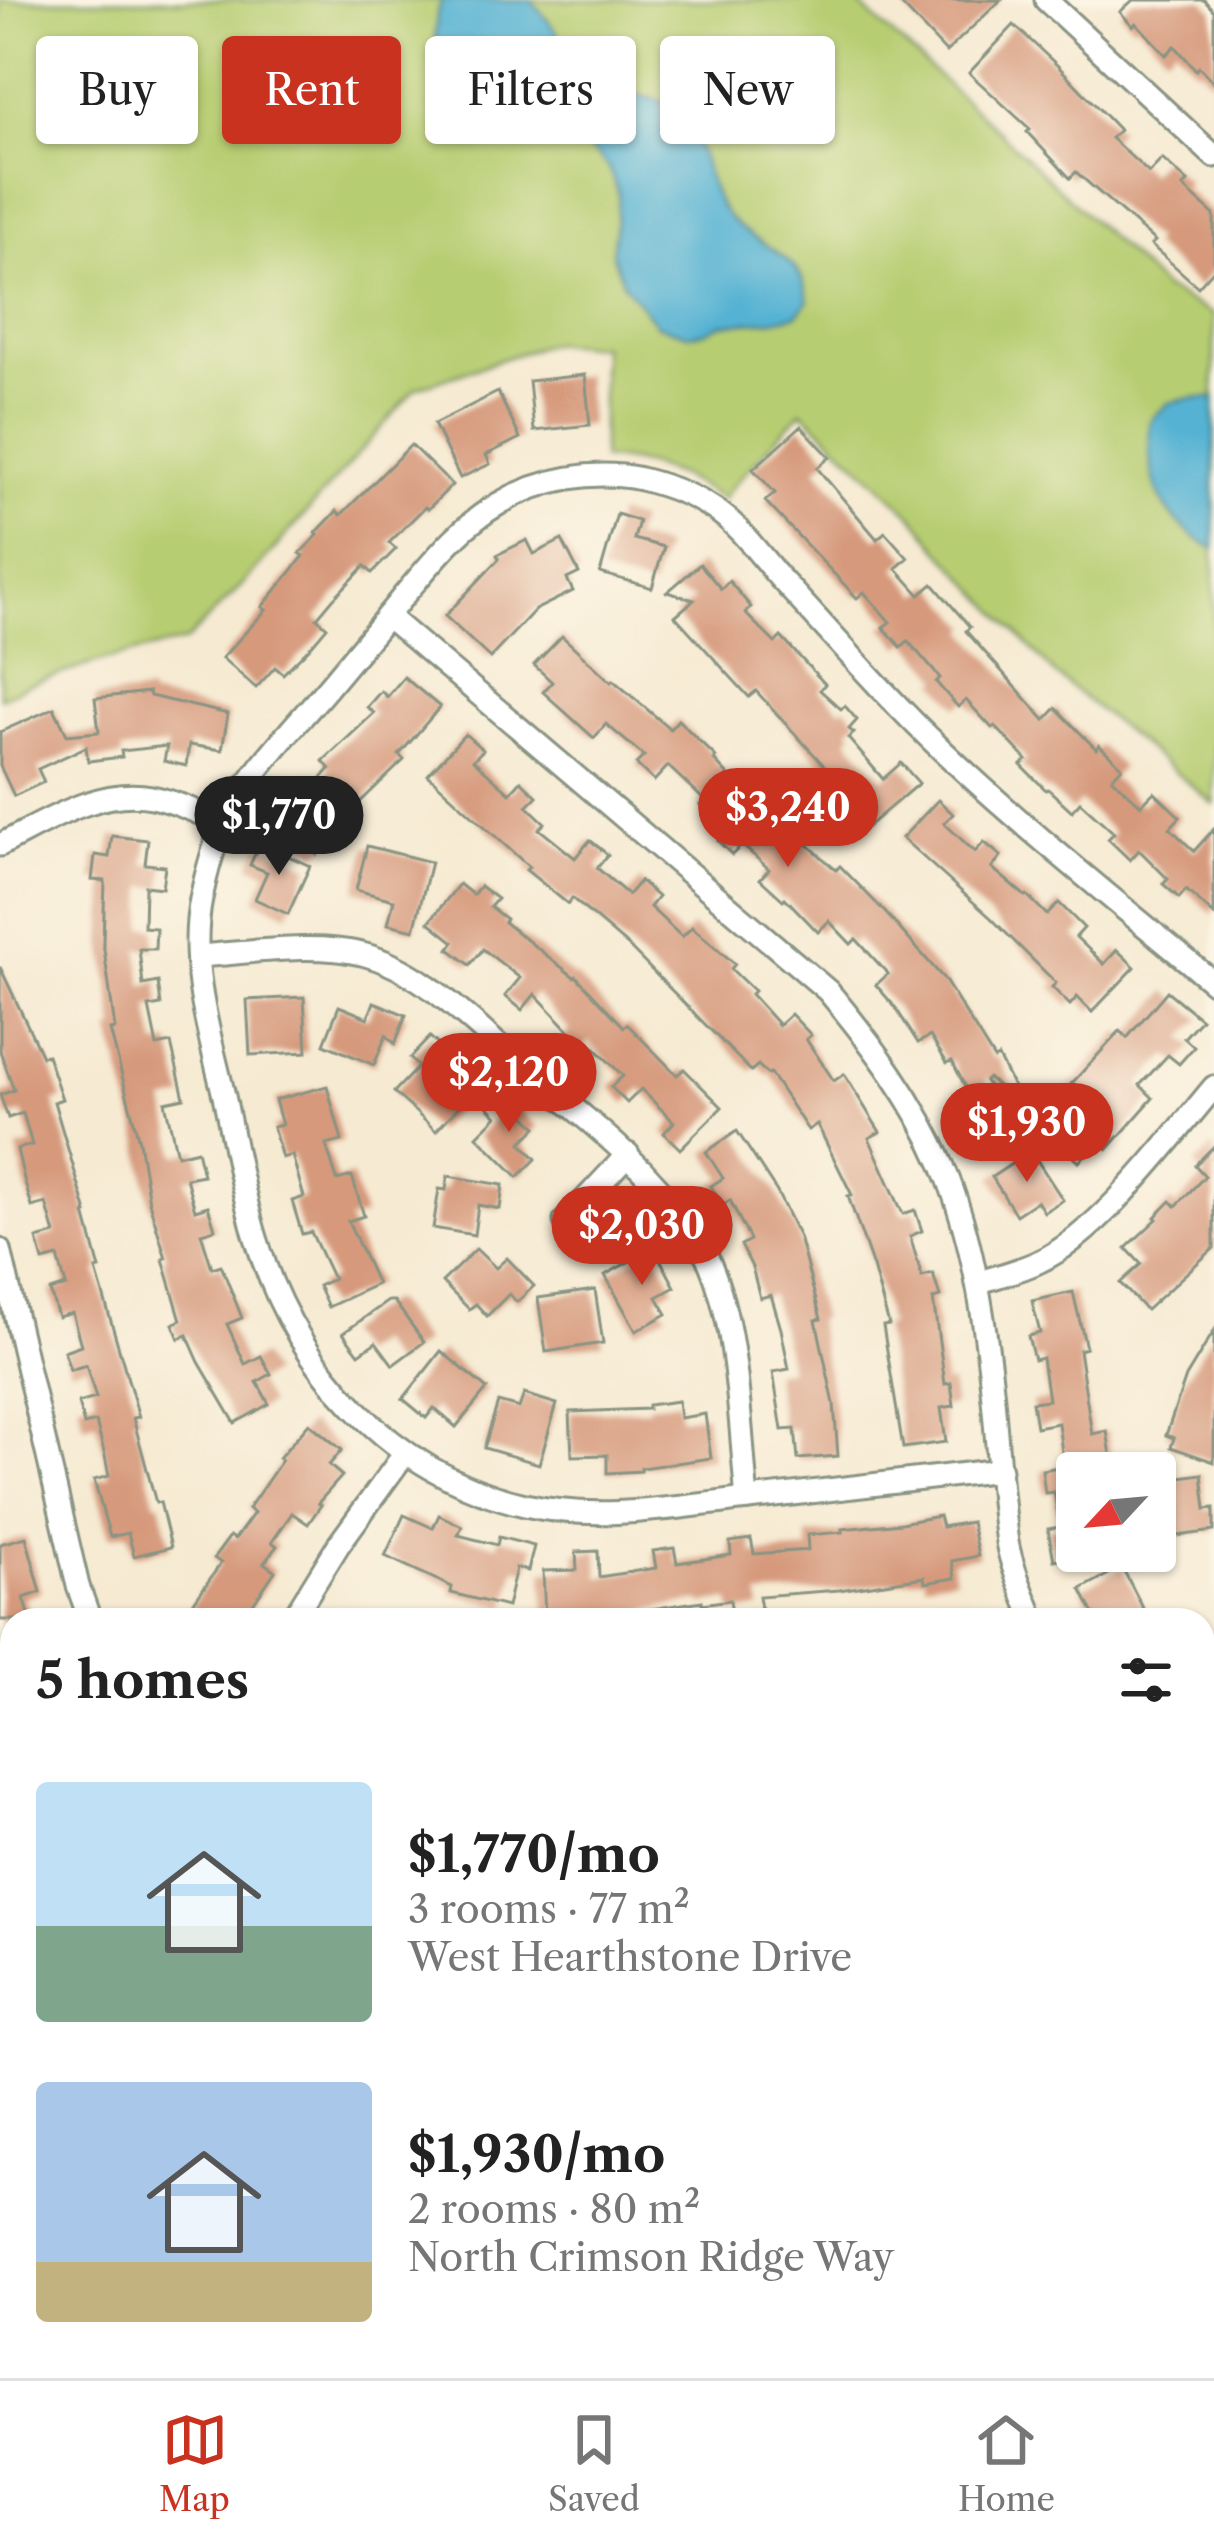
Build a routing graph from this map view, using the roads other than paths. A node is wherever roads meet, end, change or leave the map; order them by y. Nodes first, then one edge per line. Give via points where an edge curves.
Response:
1 (1046, 0) edge
2 (1214, 157) edge
3 (387, 616) junction
4 (224, 824) junction
5 (0, 845) edge
6 (198, 956) junction
7 (1214, 983) edge
8 (1214, 1087) edge
9 (628, 1154) junction
10 (565, 1221) dead end
11 (0, 1250) edge
12 (976, 1283) junction
13 (405, 1453) junction
14 (1000, 1470) junction
15 (748, 1499) junction
16 (86, 1608) edge
17 (299, 1608) edge
18 (1030, 1608) edge

1 - 2 street
3 - 4 street
3 - 7 street via 449,540 507,498 604,474 677,490 718,511 944,752
3 - 12 street via 828,992 916,1112 944,1168
4 - 5 street via 163,800 126,796 99,799
4 - 6 street via 199,907
6 - 9 street via 337,950 392,964 430,986
6 - 13 street via 271,1279 311,1358 345,1401
8 - 12 street via 1068,1245
9 - 10 street
9 - 15 street via 706,1254 727,1315
11 - 16 street
12 - 14 street
13 - 15 street via 478,1491 555,1511
13 - 17 street
14 - 15 street
14 - 18 street via 1008,1546

